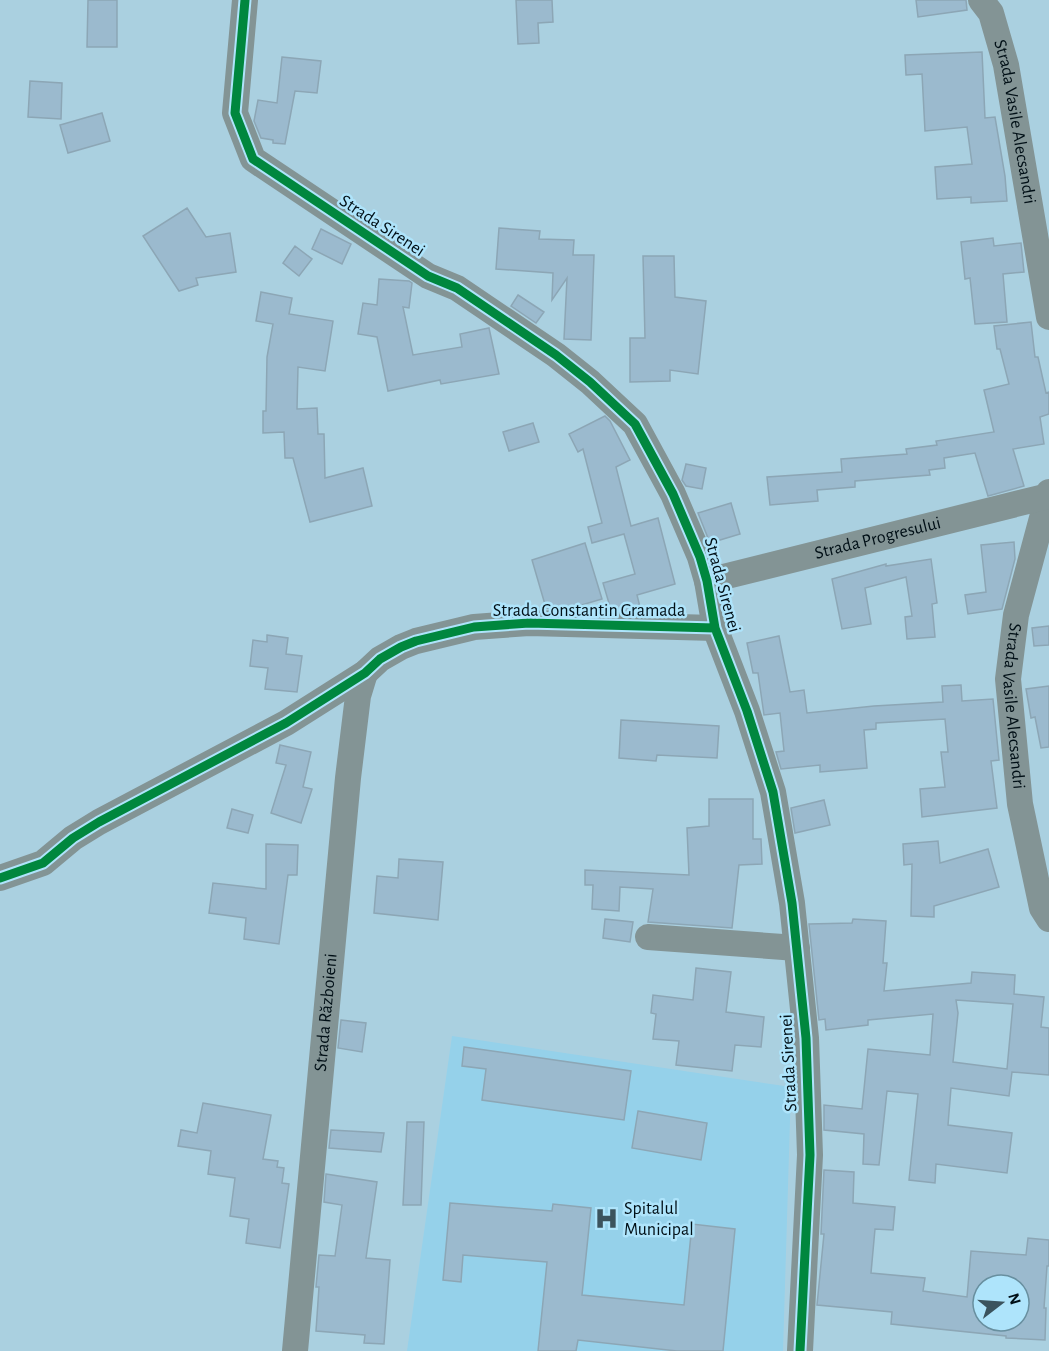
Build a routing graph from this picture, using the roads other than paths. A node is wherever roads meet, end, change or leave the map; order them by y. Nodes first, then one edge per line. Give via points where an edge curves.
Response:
1 (245, 0) edge
2 (981, 0) edge
3 (1049, 317) edge
4 (1048, 494) edge
5 (707, 581) junction
6 (715, 628) junction
7 (365, 673) junction
8 (0, 878) edge
9 (1049, 919) edge
10 (648, 937) dead end
11 (797, 948) junction
12 (296, 1351) edge
13 (800, 1351) edge

1 - 5 street, Strada Sirenei via 235,113 253,159 428,276 457,288 590,382 635,424 673,494 697,547
2 - 3 street, Strada Vasile Alecsandri via 991,13 1006,65
4 - 5 street, Strada Progresului
4 - 9 street, Strada Vasile Alecsandri via 1016,615 1008,679 1020,804 1042,908
5 - 6 street, Strada Sirenei
6 - 7 street, Strada Constantin Gramada via 529,623 474,627 401,647
6 - 11 street, Strada Sirenei via 773,792
7 - 8 street, Strada Constantin Gramada via 254,741 99,822 43,862
7 - 12 street, Strada Războieni via 358,696 348,778
10 - 11 street
11 - 13 street, Strada Sirenei via 806,1038 810,1155

